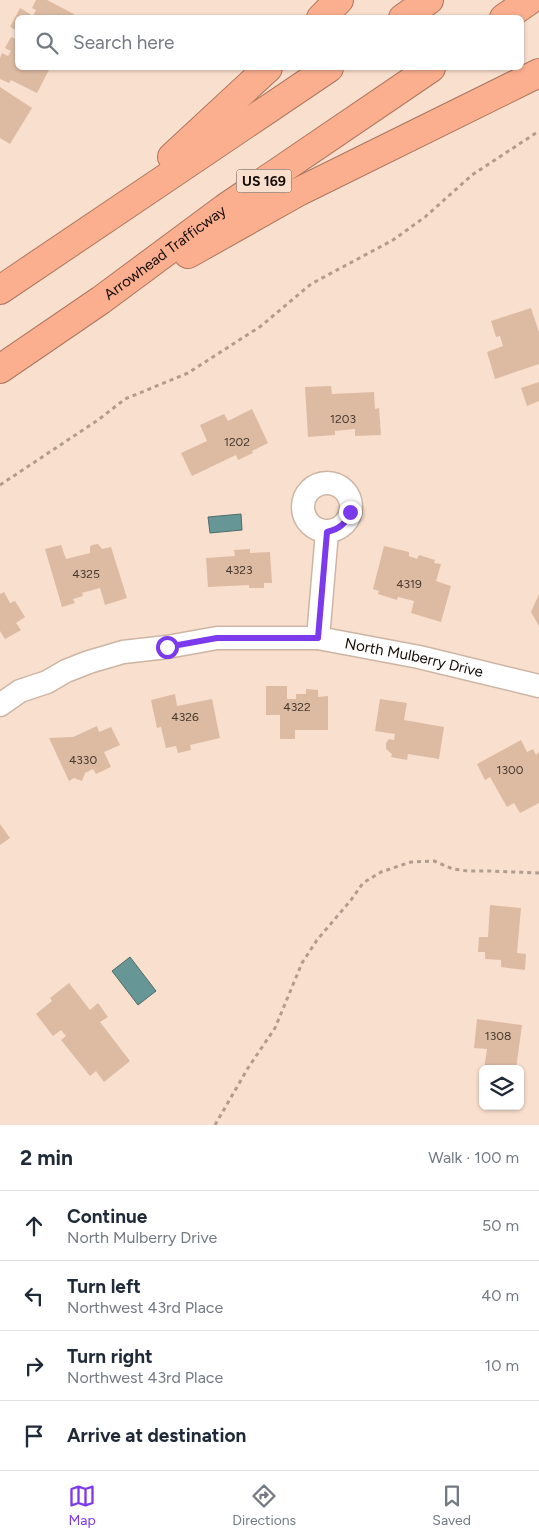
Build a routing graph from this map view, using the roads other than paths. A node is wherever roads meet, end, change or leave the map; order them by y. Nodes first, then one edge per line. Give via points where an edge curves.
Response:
1 (339, 0) edge
2 (429, 0) edge
3 (530, 0) edge
4 (324, 15) edge
5 (407, 15) edge
6 (508, 15) edge
7 (266, 70) edge
8 (326, 70) edge
9 (428, 70) edge
10 (539, 73) edge
11 (95, 226) junction
12 (0, 290) edge
13 (101, 300) junction
14 (0, 369) edge
15 (327, 532) dead end
16 (318, 638) junction
17 (539, 686) edge
18 (0, 705) edge

1 - 4 highway
2 - 5 highway
3 - 6 highway
7 - 11 highway
8 - 11 highway
9 - 13 highway, Arrowhead Trafficway / US 169 via 225,208
10 - 13 highway via 298,192
11 - 12 highway
13 - 14 highway, Arrowhead Trafficway / US 169
15 - 16 street
16 - 17 street, North Mulberry Drive via 419,657
16 - 18 street, North Mulberry Drive via 217,638 123,652 88,662 20,691

